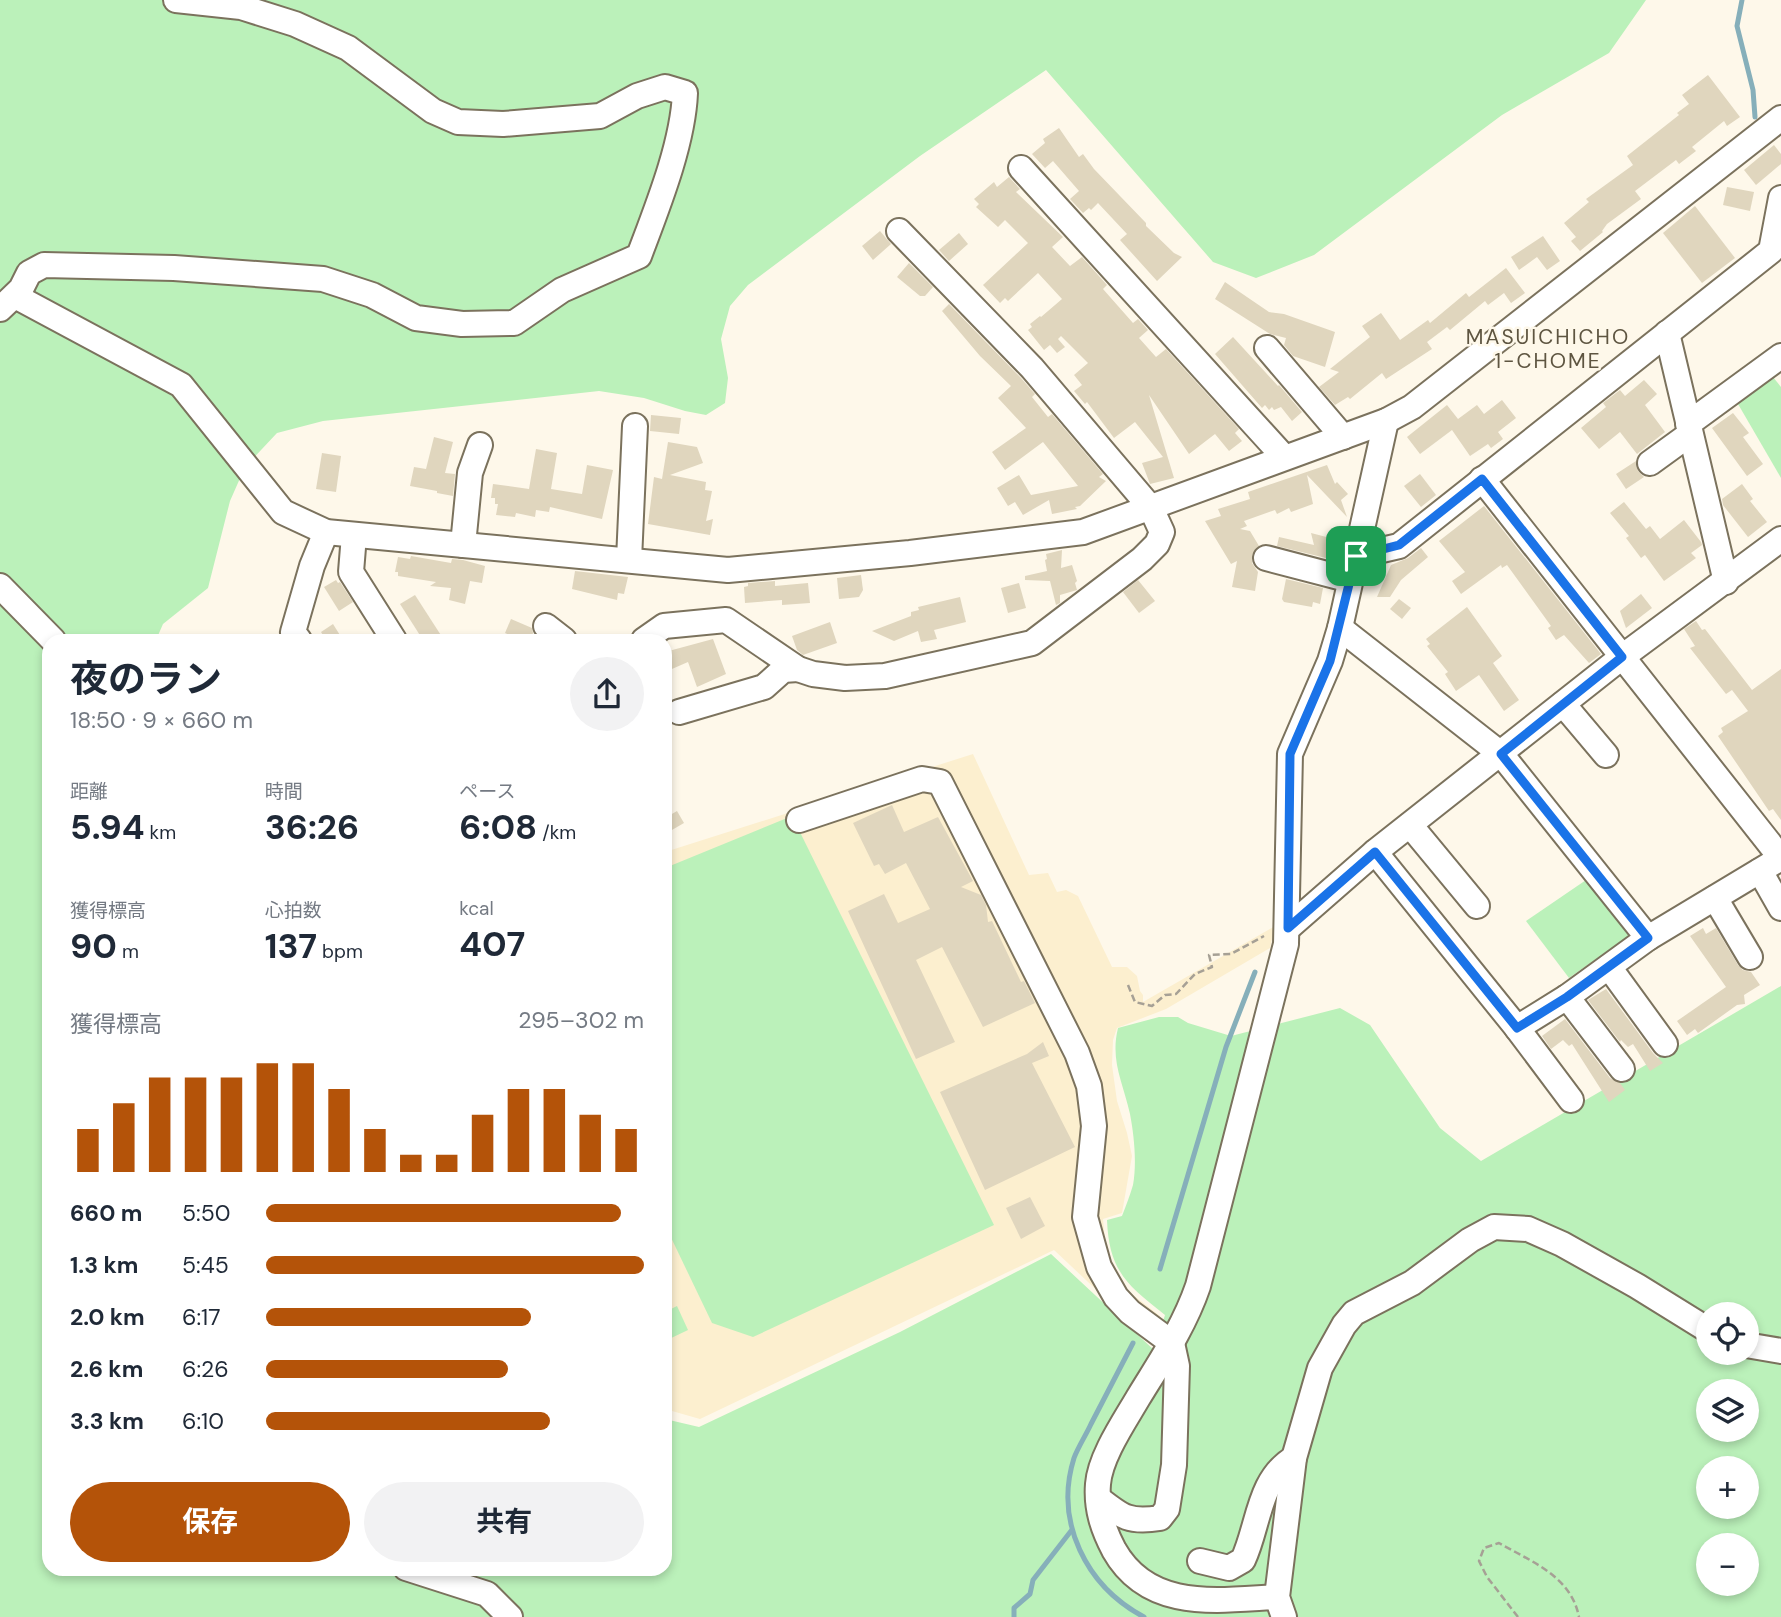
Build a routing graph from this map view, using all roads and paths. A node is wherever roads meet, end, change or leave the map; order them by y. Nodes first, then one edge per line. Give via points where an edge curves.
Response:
1 (176, 0) edge
2 (1781, 118) edge
3 (1021, 168) dead end
4 (1781, 198) edge
5 (899, 231) dead end
6 (7, 303) edge
7 (1667, 333) junction
8 (1267, 348) dead end
9 (1781, 356) edge
10 (1386, 421) junction
11 (635, 426) dead end
12 (1689, 429) junction
13 (1343, 437) junction
14 (480, 445) dead end
15 (1284, 457) junction
16 (1650, 463) dead end
17 (1482, 479) junction
18 (1151, 508) junction
19 (326, 532) junction
20 (354, 535) junction
21 (1781, 539) edge
22 (463, 545) junction
23 (1356, 556) junction
24 (1266, 558) dead end
25 (629, 560) junction
26 (1350, 580) junction
27 (1726, 582) junction
28 (0, 586) edge
29 (1340, 628) junction
30 (47, 634) edge
31 (291, 634) edge
32 (390, 634) edge
33 (653, 634) edge
34 (1622, 657) junction
35 (797, 669) junction
36 (1563, 704) junction
37 (679, 712) dead end
38 (1501, 754) junction
39 (1606, 755) dead end
40 (799, 820) dead end
41 (1410, 825) junction
42 (1375, 852) junction
43 (1781, 858) edge
44 (1760, 871) junction
45 (1715, 898) junction
46 (1476, 906) dead end
47 (1781, 908) edge
48 (1288, 928) junction
49 (1648, 938) junction
50 (1750, 957) dead end
51 (1609, 967) junction
52 (1128, 985) dead end
53 (1567, 997) junction
54 (1517, 1028) junction
55 (1665, 1044) dead end
56 (1622, 1069) dead end
57 (1571, 1100) dead end
58 (1696, 1323) edge
59 (1172, 1343) junction
60 (1759, 1347) edge
61 (1781, 1351) edge
62 (1294, 1458) junction
63 (1098, 1498) junction
64 (1200, 1561) dead end
65 (431, 1576) edge
66 (1280, 1607) edge
67 (510, 1617) edge
68 (1518, 1617) edge
69 (1579, 1617) edge

1 - 6 street via 241,7 295,24 348,47 433,111 458,122 503,124 600,116 665,87 685,93 680,131 639,256 562,290 514,323 462,324 416,318 372,295 323,279 174,268 44,265 29,273
2 - 10 street via 1412,407
3 - 15 street
4 - 7 street via 1771,251
5 - 18 street via 1031,368
6 - 19 street via 181,385 283,512
7 - 12 street
7 - 17 street
8 - 13 street
9 - 12 street
10 - 13 street
10 - 23 street
11 - 25 street
12 - 16 street
12 - 27 street
13 - 15 street
14 - 22 street via 470,473
15 - 18 street
17 - 23 street via 1399,545
17 - 34 street
18 - 25 street via 1083,532 910,553 728,569
18 - 35 street via 1162,532 1157,544 1032,643 885,676 845,678
19 - 20 street
19 - 31 street
20 - 22 street
20 - 32 street via 351,572
21 - 27 street
22 - 25 street
23 - 26 street
24 - 26 street
26 - 29 street
27 - 34 street
28 - 30 street
29 - 38 street
29 - 48 street via 1290,754
33 - 35 street via 664,626 726,620
34 - 36 street
34 - 43 street
35 - 37 street via 783,670 764,687
36 - 38 street
36 - 39 street
38 - 41 street
38 - 49 street
40 - 59 street via 922,779 940,782 1077,1053 1089,1086 1094,1126 1085,1217 1098,1268 1130,1312
41 - 42 street
41 - 46 street
42 - 48 street
42 - 54 street
43 - 44 street
44 - 45 street
44 - 47 street
45 - 49 street
45 - 50 street
48 - 52 path via 1231,954 1209,955 1212,967 1152,1006 1135,1002
48 - 59 street via 1198,1286
49 - 51 street
51 - 53 street
51 - 55 street
53 - 54 street
53 - 56 street
54 - 57 street
58 - 62 street via 1562,1244 1528,1228 1494,1227 1412,1283 1354,1313 1320,1368
59 - 63 street via 1113,1439 1098,1482
59 - 63 street via 1177,1366 1174,1465 1167,1509 1160,1518 1127,1519
60 - 61 street
62 - 64 street via 1282,1465 1263,1496 1242,1560 1229,1568
62 - 66 street
63 - 66 street via 1105,1534 1119,1558 1147,1585 1192,1600
65 - 67 street via 487,1594
68 - 69 path via 1486,1577 1479,1561 1484,1548 1499,1543 1556,1577 1569,1590

